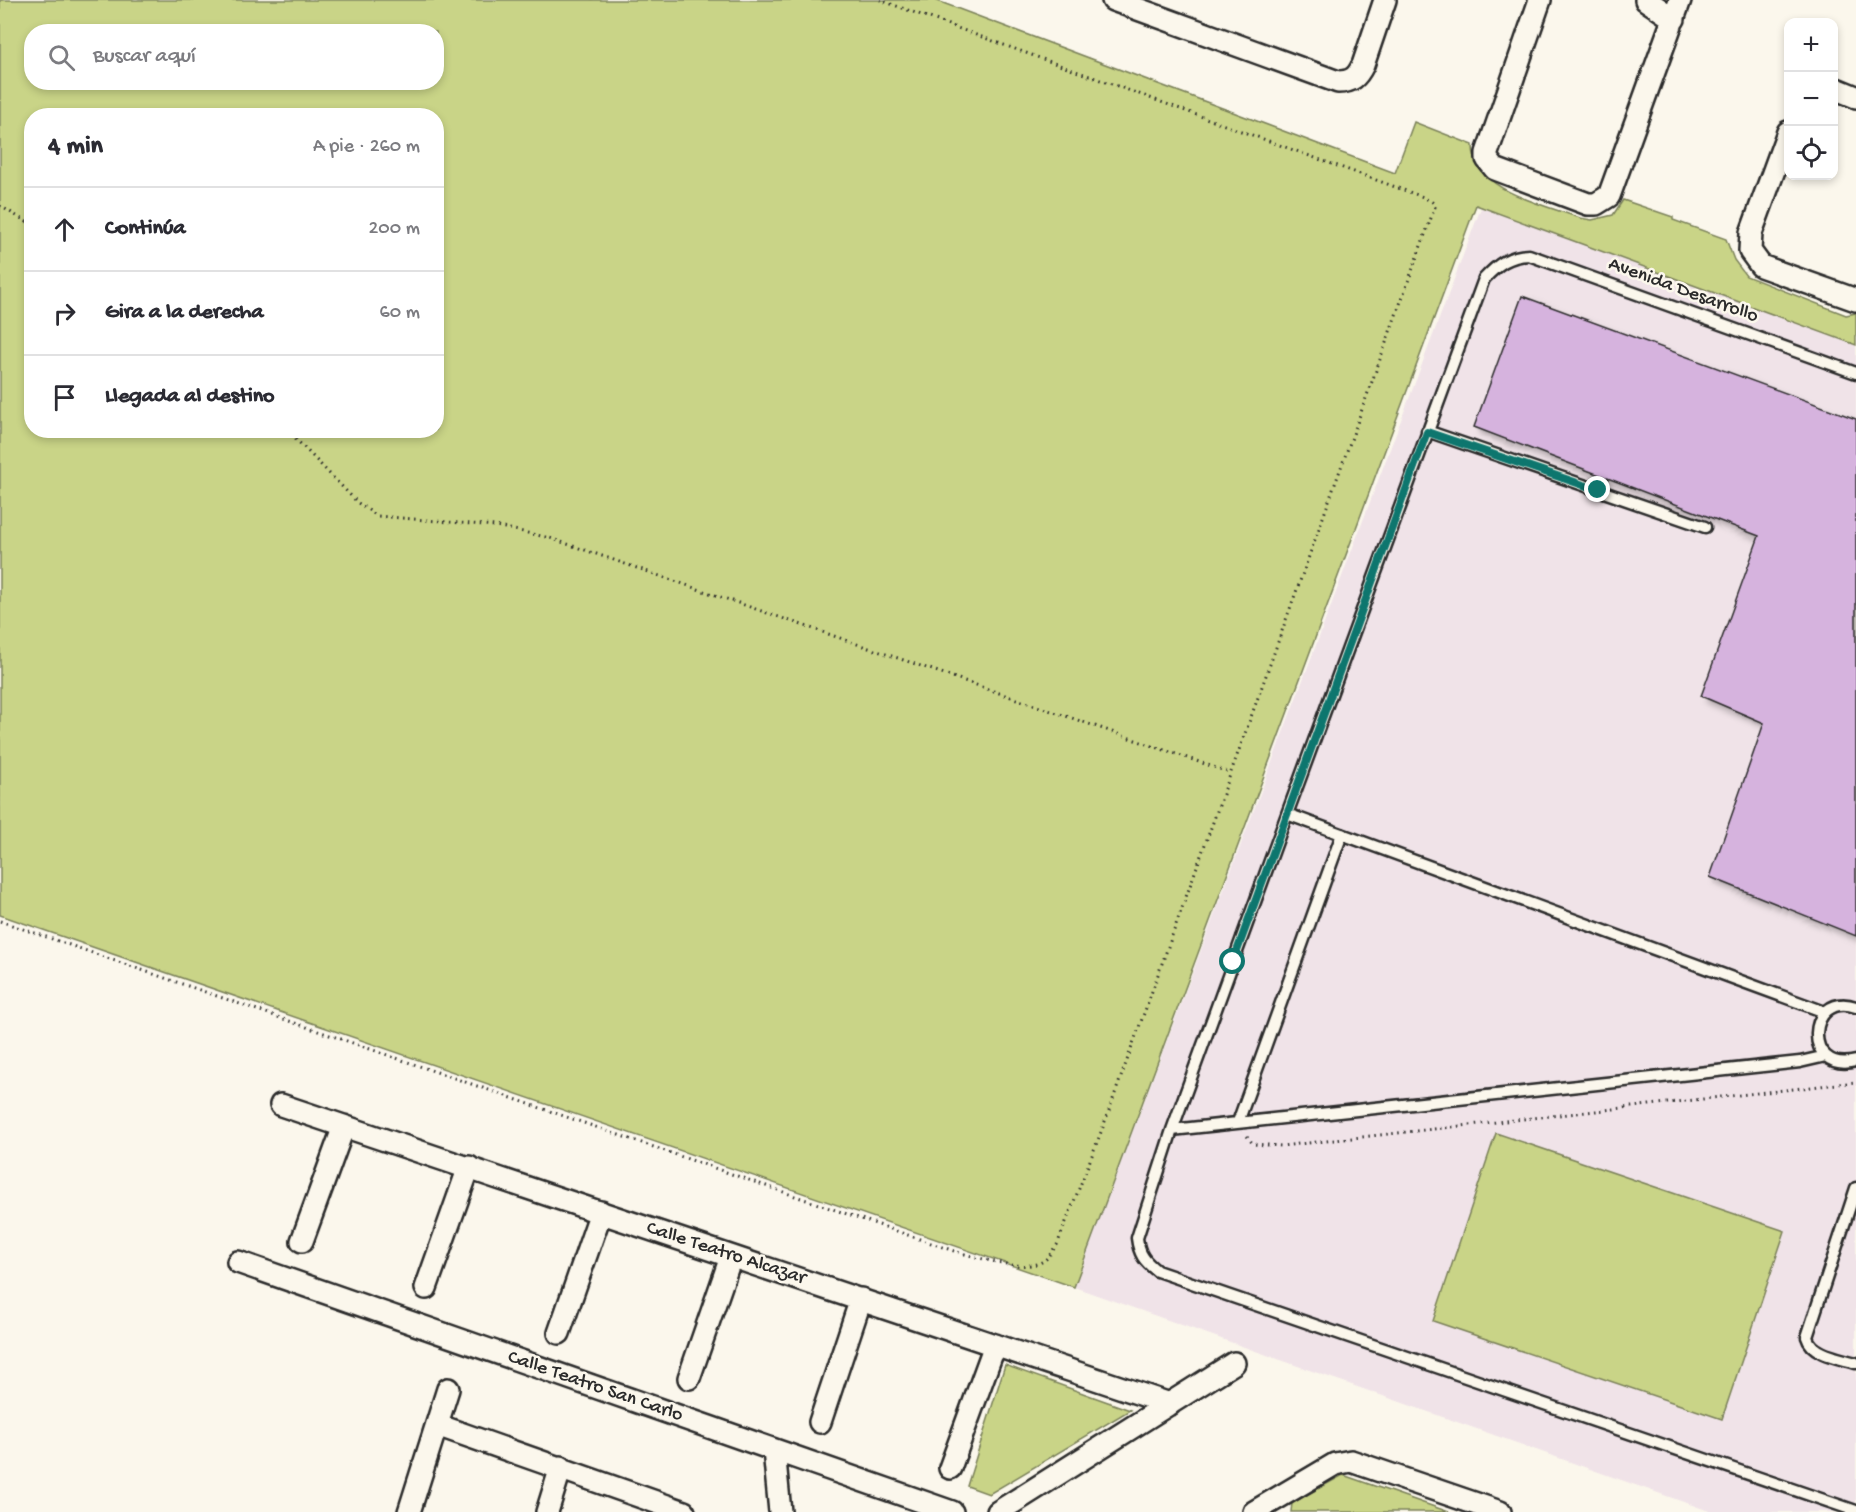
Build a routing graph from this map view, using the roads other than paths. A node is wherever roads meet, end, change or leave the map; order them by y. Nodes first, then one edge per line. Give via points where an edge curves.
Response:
1 (1113, 0) edge
2 (1385, 0) edge
3 (1540, 0) edge
4 (1646, 0) edge
5 (1677, 9) edge
6 (1838, 90) edge
7 (1856, 97) edge
8 (1784, 143) edge
9 (1856, 300) edge
10 (1856, 374) edge
11 (1427, 432) junction
12 (1705, 527) dead end
13 (1287, 814) junction
14 (1342, 834) junction
15 (1856, 1007) edge
16 (1825, 1012) junction
17 (1826, 1056) junction
18 (1856, 1061) edge
19 (281, 1105) dead end
20 (1238, 1122) junction
21 (344, 1126) junction
22 (1172, 1130) junction
23 (469, 1167) junction
24 (1856, 1188) edge
25 (601, 1212) junction
26 (302, 1241) dead end
27 (731, 1257) junction
28 (238, 1262) dead end
29 (426, 1288) dead end
30 (861, 1299) junction
31 (559, 1333) dead end
32 (995, 1345) junction
33 (1233, 1363) dead end
34 (1856, 1363) edge
35 (689, 1378) dead end
36 (448, 1389) dead end
37 (1170, 1404) junction
38 (820, 1422) dead end
39 (437, 1425) junction
40 (774, 1450) junction
41 (561, 1467) junction
42 (950, 1468) dead end
43 (1856, 1511) edge
44 (409, 1512) edge
45 (547, 1512) edge
46 (684, 1512) edge
47 (780, 1512) edge
48 (952, 1512) edge
49 (998, 1512) edge
50 (1254, 1512) edge
51 (1500, 1512) edge

1 - 2 street via 1338,82 1353,80 1359,74
3 - 5 street via 1487,159 1495,169 1588,204 1608,196
4 - 5 street
6 - 7 street
8 - 9 street via 1751,233 1750,251 1761,266
10 - 11 lane, Avenida Desarrollo via 1529,255 1513,256 1498,264 1484,279
11 - 12 lane
11 - 13 lane
13 - 14 lane
13 - 22 lane
14 - 16 lane
14 - 20 lane
15 - 16 lane via 1841,1005
16 - 17 lane via 1816,1030
17 - 18 lane via 1845,1063
17 - 20 lane via 1777,1065
19 - 21 street, Calle Teatro Alcazar
20 - 22 lane
21 - 23 street, Calle Teatro Alcazar
21 - 26 street
22 - 43 lane via 1137,1238 1138,1251 1157,1271
23 - 25 street, Calle Teatro Alcazar
23 - 29 street
24 - 34 lane via 1807,1337 1818,1351
25 - 27 street, Calle Teatro Alcazar
25 - 31 street
27 - 30 street, Calle Teatro Alcazar
27 - 35 street
28 - 40 street, Calle Teatro San Carlo
30 - 32 street, Calle Teatro Alcazar
30 - 38 street
32 - 37 street, Calle Teatro Alcazar
32 - 42 street
33 - 37 street
36 - 39 street
37 - 49 street
39 - 41 street
39 - 44 street
40 - 47 street
40 - 48 street, Calle Teatro San Carlo
41 - 45 street
41 - 46 street
50 - 51 street via 1335,1464 1351,1461

